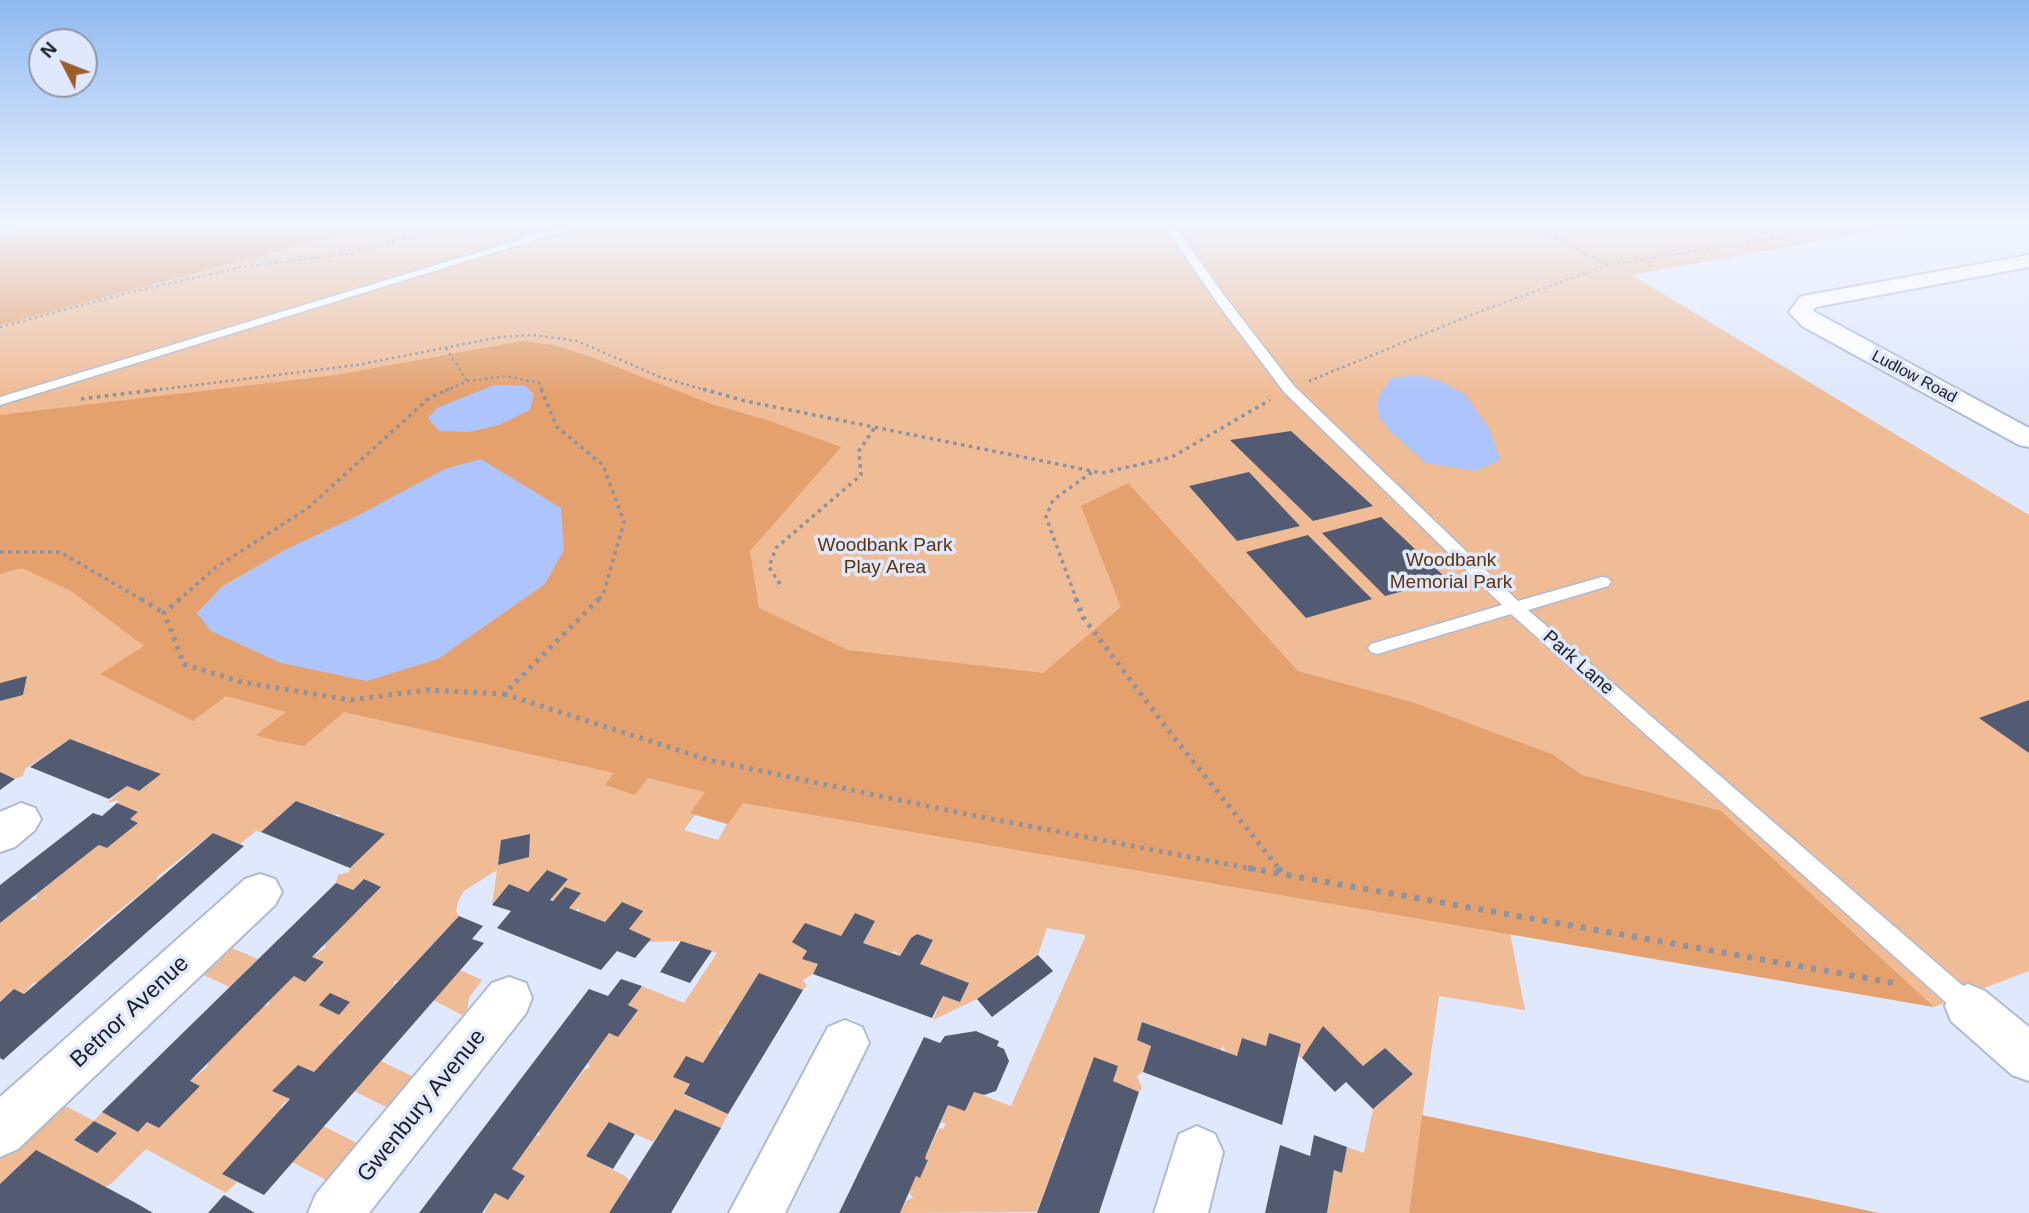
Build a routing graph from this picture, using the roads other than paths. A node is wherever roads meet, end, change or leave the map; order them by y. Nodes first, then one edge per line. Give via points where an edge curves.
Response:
1 (389, 283) edge
2 (1209, 283) edge
3 (1913, 283) edge
4 (0, 401) edge
5 (2029, 439) edge
6 (1602, 582) dead end
7 (1515, 608) junction
8 (1377, 648) dead end
9 (260, 892) dead end
10 (509, 998) dead end
11 (1960, 1000) joint
12 (845, 1043) dead end
13 (2029, 1058) edge
14 (0, 1131) edge
15 (1197, 1152) dead end
16 (335, 1213) edge
17 (756, 1213) edge
18 (1181, 1213) edge

1 - 4 lane
2 - 7 lane, Park Lane via 1289,389
3 - 5 street, Ludlow Road via 1808,302 1801,312
6 - 7 lane
7 - 8 lane
7 - 11 lane, Park Lane
9 - 14 street, Betnor Avenue
10 - 16 street, Gwenbury Avenue
11 - 13 street, Park Lane
12 - 17 street
15 - 18 street

